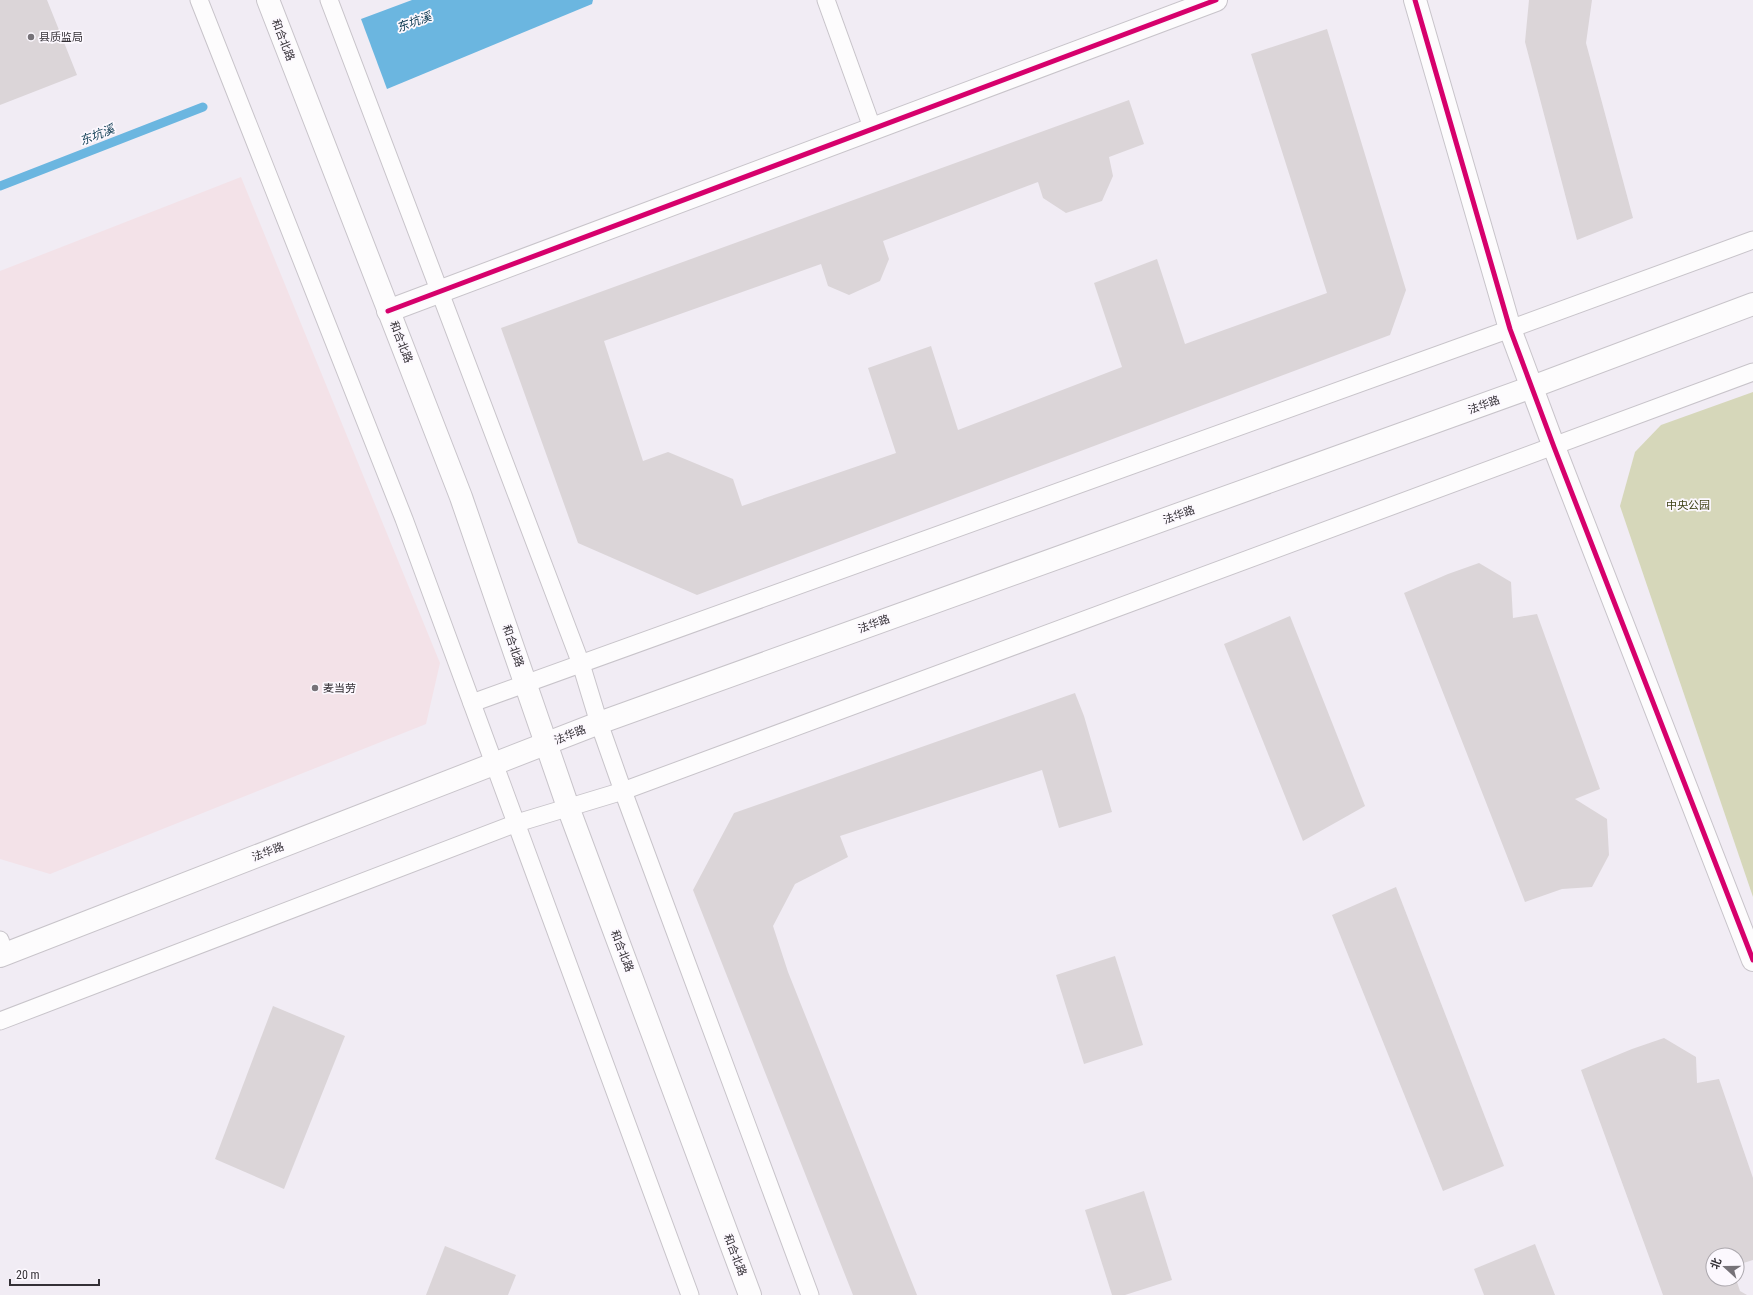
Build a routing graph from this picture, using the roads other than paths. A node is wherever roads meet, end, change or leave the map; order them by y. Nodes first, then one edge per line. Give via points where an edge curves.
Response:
1 (199, 0) edge
2 (268, 0) edge
3 (329, 0) edge
4 (826, 0) edge
5 (1216, 0) edge
6 (1415, 0) edge
7 (872, 130) junction
8 (1753, 240) edge
9 (440, 292) junction
10 (1753, 304) edge
11 (388, 311) junction
12 (1510, 329) junction
13 (1753, 372) edge
14 (1532, 388) junction
15 (1554, 447) junction
16 (581, 664) junction
17 (526, 684) junction
18 (472, 703) junction
19 (599, 723) junction
20 (547, 744) junction
21 (495, 765) junction
22 (623, 791) junction
23 (568, 807) junction
24 (517, 823) junction
25 (2, 950) edge
26 (1753, 960) edge
27 (0, 1021) edge
28 (690, 1295) edge
29 (750, 1295) edge
30 (810, 1295) edge

1 - 18 lane via 404,518
2 - 11 main road, 和合北路
3 - 9 lane
4 - 7 lane
5 - 7 main road
6 - 12 main road
7 - 9 main road
8 - 12 lane
9 - 11 main road
9 - 16 lane
10 - 14 main road, 法华路
11 - 17 main road, 和合北路 via 461,497
12 - 14 main road
12 - 16 lane
13 - 15 lane
14 - 15 main road
14 - 19 main road, 法华路
15 - 22 lane
15 - 26 main road
16 - 17 lane
16 - 19 lane
17 - 18 lane
17 - 20 main road, 和合北路
18 - 21 lane
19 - 20 main road, 法华路
19 - 22 lane
20 - 21 main road, 法华路
20 - 23 main road, 和合北路
21 - 24 lane
21 - 25 main road, 法华路
22 - 23 lane
22 - 30 lane
23 - 24 lane
23 - 29 main road, 和合北路
24 - 27 lane
24 - 28 lane

